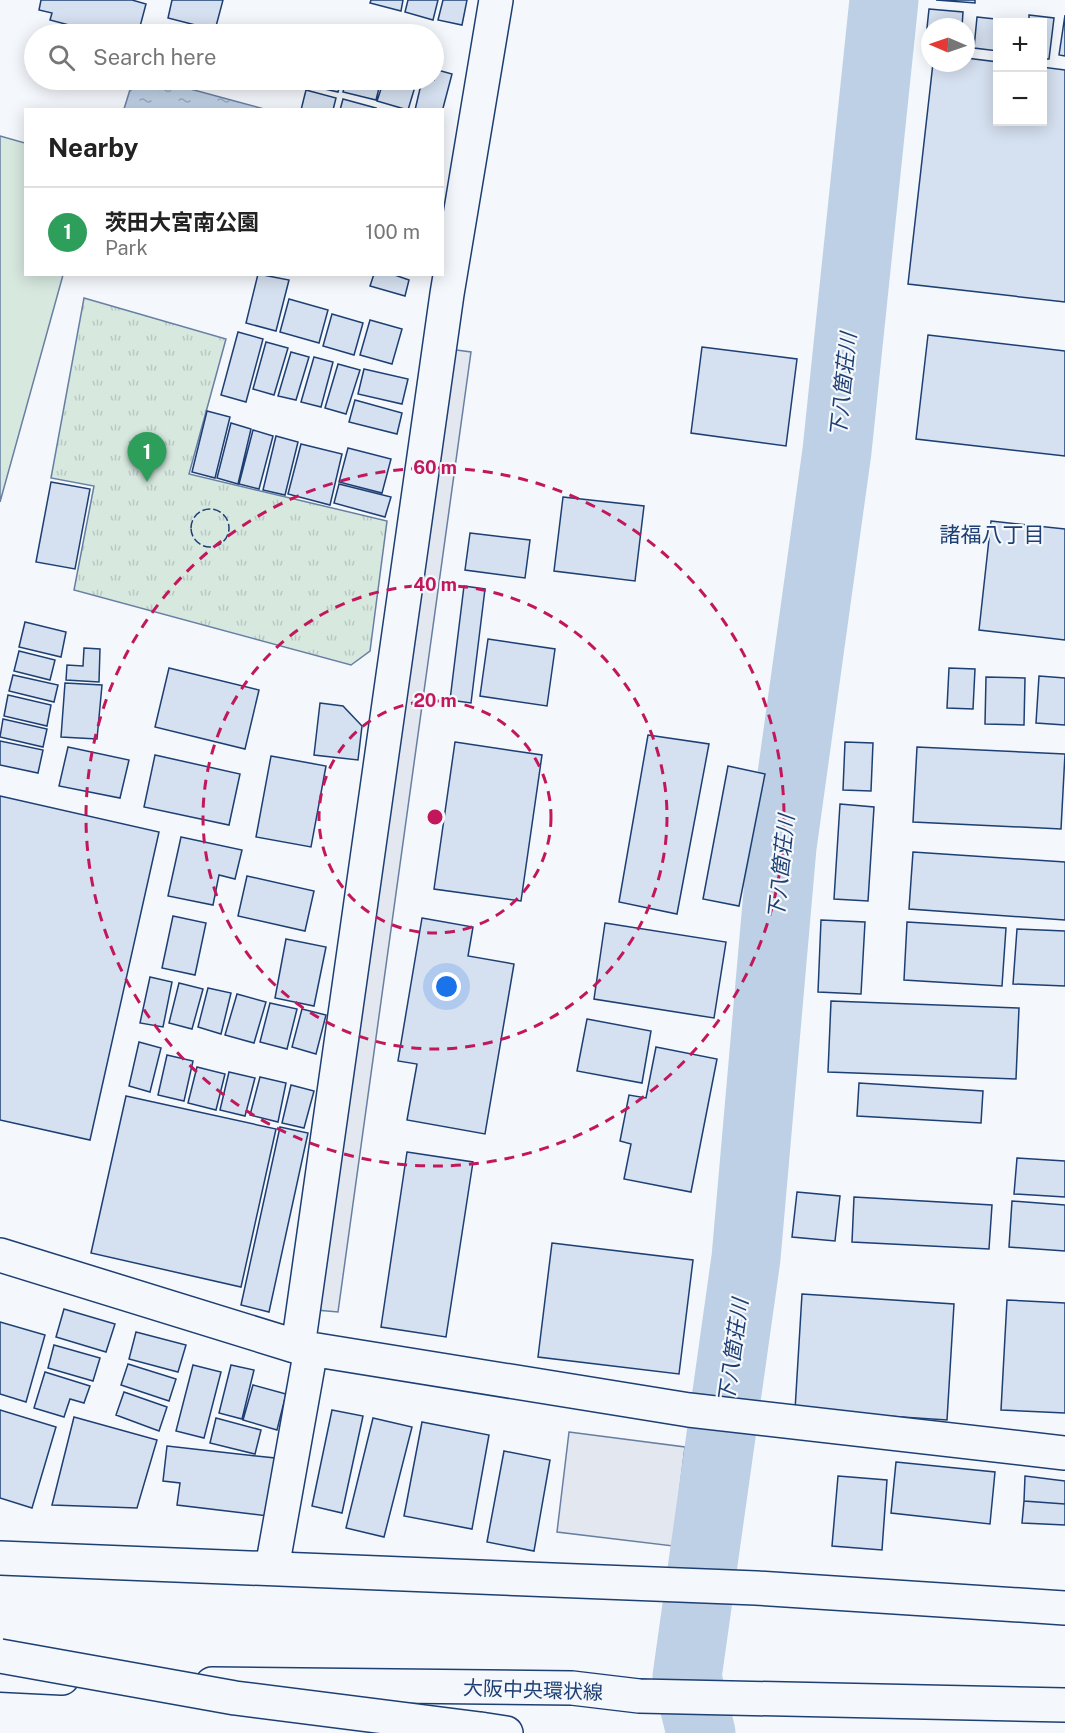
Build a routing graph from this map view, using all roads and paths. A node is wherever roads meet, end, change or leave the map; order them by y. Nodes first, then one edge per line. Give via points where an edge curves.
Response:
1 (496, 0) edge
2 (0, 1255) edge
3 (304, 1348) junction
4 (1065, 1453) edge
5 (0, 1558) edge
6 (272, 1568) junction
7 (1065, 1608) edge
8 (0, 1656) edge
9 (0, 1661) edge
10 (0, 1675) edge
11 (72, 1679) junction
12 (1065, 1705) edge
13 (506, 1733) edge

1 - 3 main road via 447,294
2 - 3 main road
3 - 4 main road via 689,1410
3 - 6 main road
5 - 6 main road
6 - 7 main road via 756,1588
8 - 13 main road, bridge via 235,1698
9 - 11 main road
10 - 11 main road, 大阪中央環状線
11 - 12 main road, 大阪中央環状線 via 572,1688 639,1696

